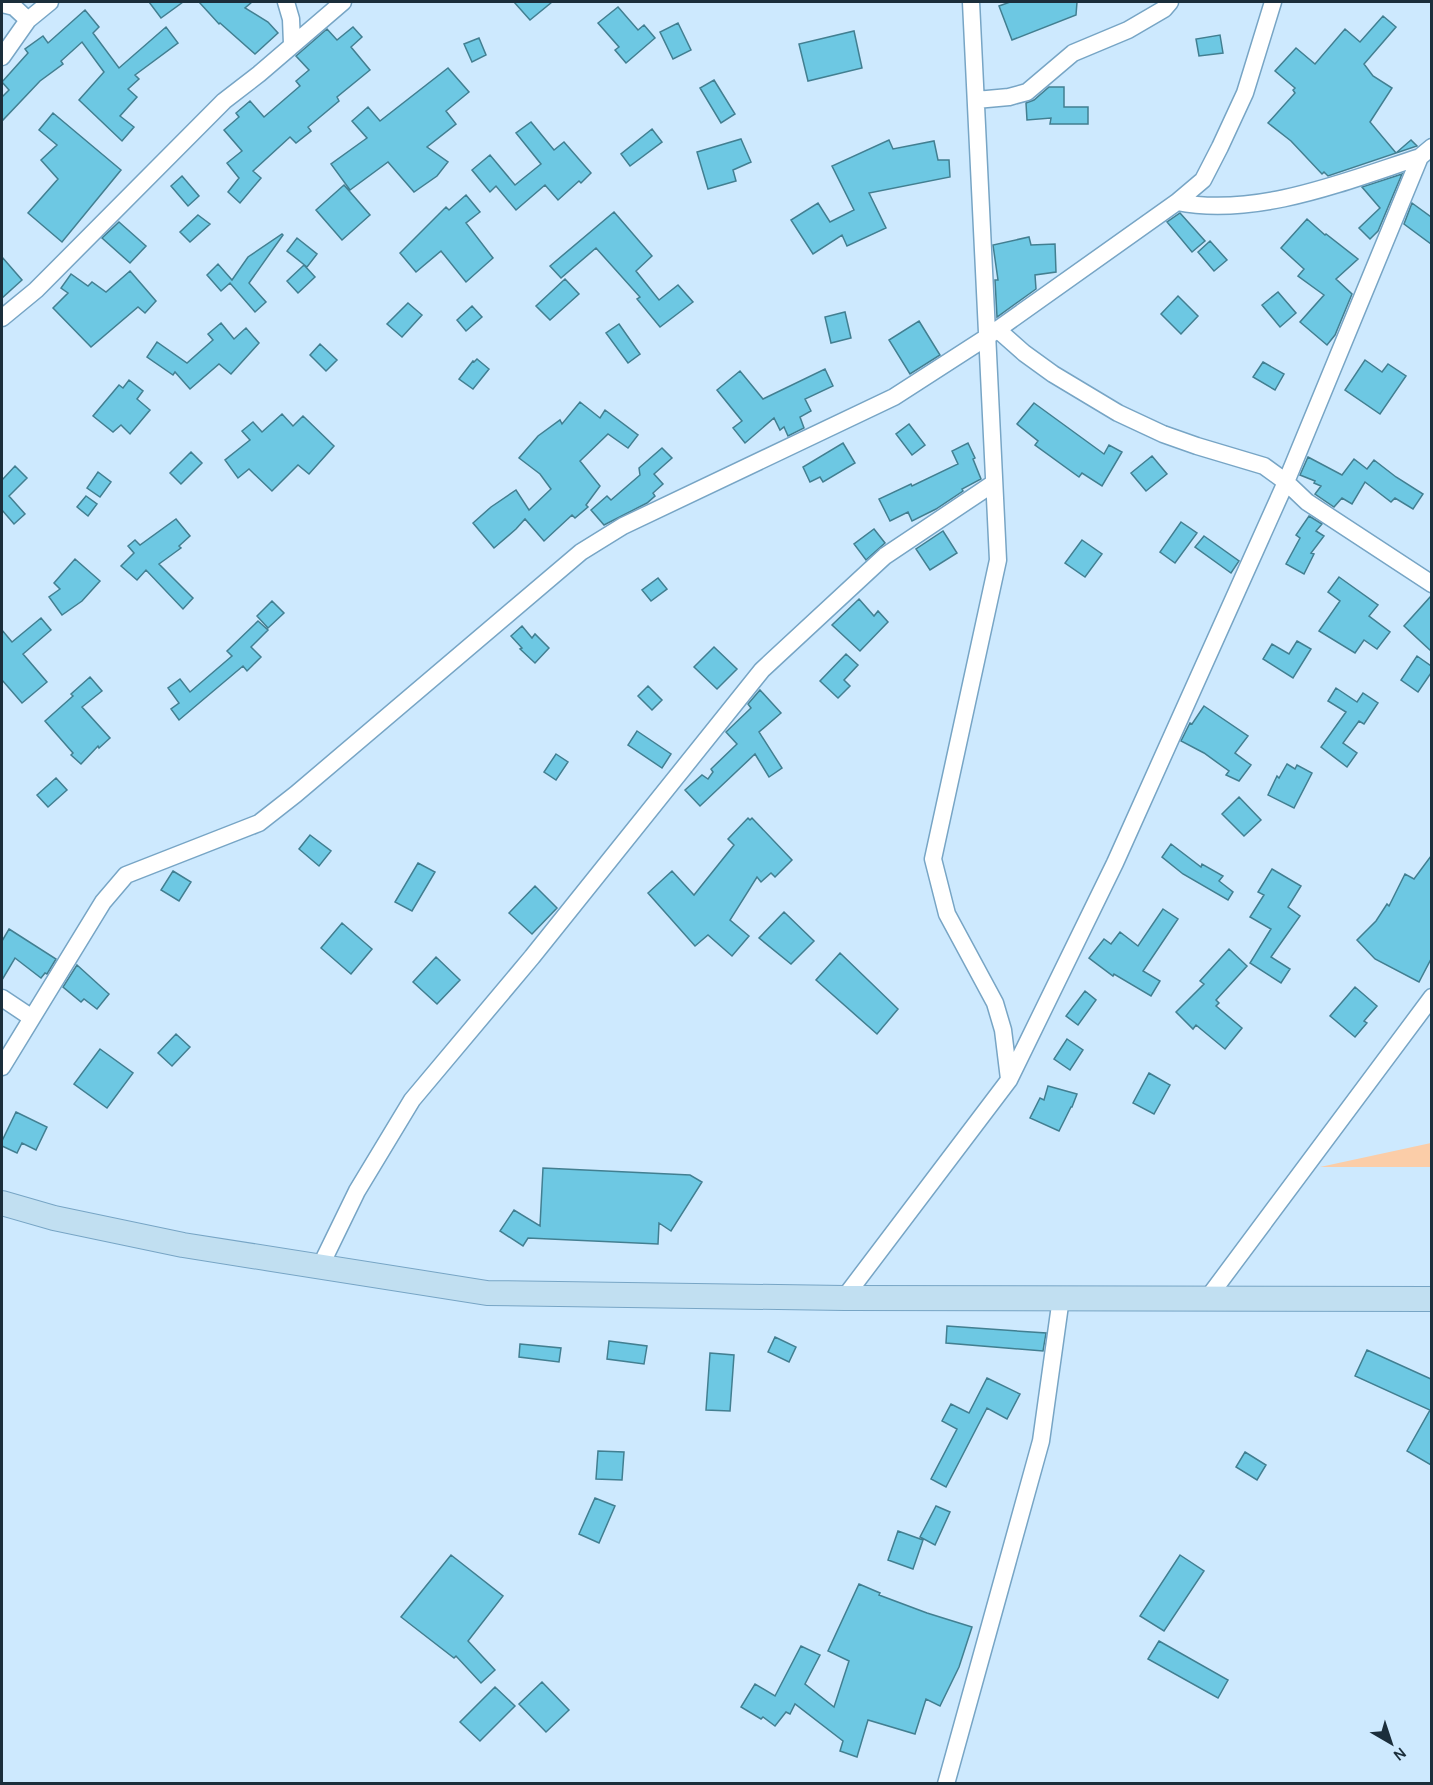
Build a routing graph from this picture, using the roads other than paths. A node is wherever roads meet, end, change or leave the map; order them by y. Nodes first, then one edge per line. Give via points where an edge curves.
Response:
1 (50, 2) edge
2 (286, 2) edge
3 (343, 2) edge
4 (971, 2) edge
5 (1170, 2) edge
6 (1273, 2) edge
7 (2, 4) edge
8 (28, 20) junction
9 (292, 44) junction
10 (2, 57) edge
11 (976, 100) junction
12 (1426, 152) edge
13 (1177, 202) junction
14 (2, 318) edge
15 (993, 333) junction
16 (1286, 482) junction
17 (994, 483) junction
18 (1431, 584) edge
19 (1431, 997) edge
20 (2, 998) edge
21 (32, 1018) junction
22 (2, 1067) edge
23 (1009, 1080) junction
24 (2, 1203) edge
25 (320, 1267) junction
26 (844, 1298) junction
27 (1061, 1298) junction
28 (1207, 1299) junction
29 (1431, 1299) edge
30 (946, 1784) edge

1 - 8 street
2 - 9 street
3 - 9 street
4 - 11 street
5 - 11 street via 1128,30 1073,53 1027,93
6 - 13 street via 1245,93 1220,147 1203,180
7 - 8 street via 14,7
8 - 10 street
9 - 14 street via 224,102 36,290
11 - 15 street
12 - 13 street via 1323,188 1278,199 1234,205
12 - 16 street
13 - 15 street
15 - 16 street via 1118,413 1180,440 1264,466
15 - 17 street
15 - 21 street via 894,397 622,526 589,547 259,823 126,875 103,902
16 - 18 street via 1307,502
16 - 23 street via 1115,863
17 - 23 street via 998,560 933,859 948,914 994,1002 1003,1030
17 - 25 street via 885,556 762,670 412,1100 357,1191
19 - 28 street
20 - 21 street
21 - 22 street
23 - 26 street
24 - 25 street via 183,1245
25 - 26 street via 487,1293
26 - 27 street
27 - 28 street
27 - 30 street via 1041,1441
28 - 29 street

